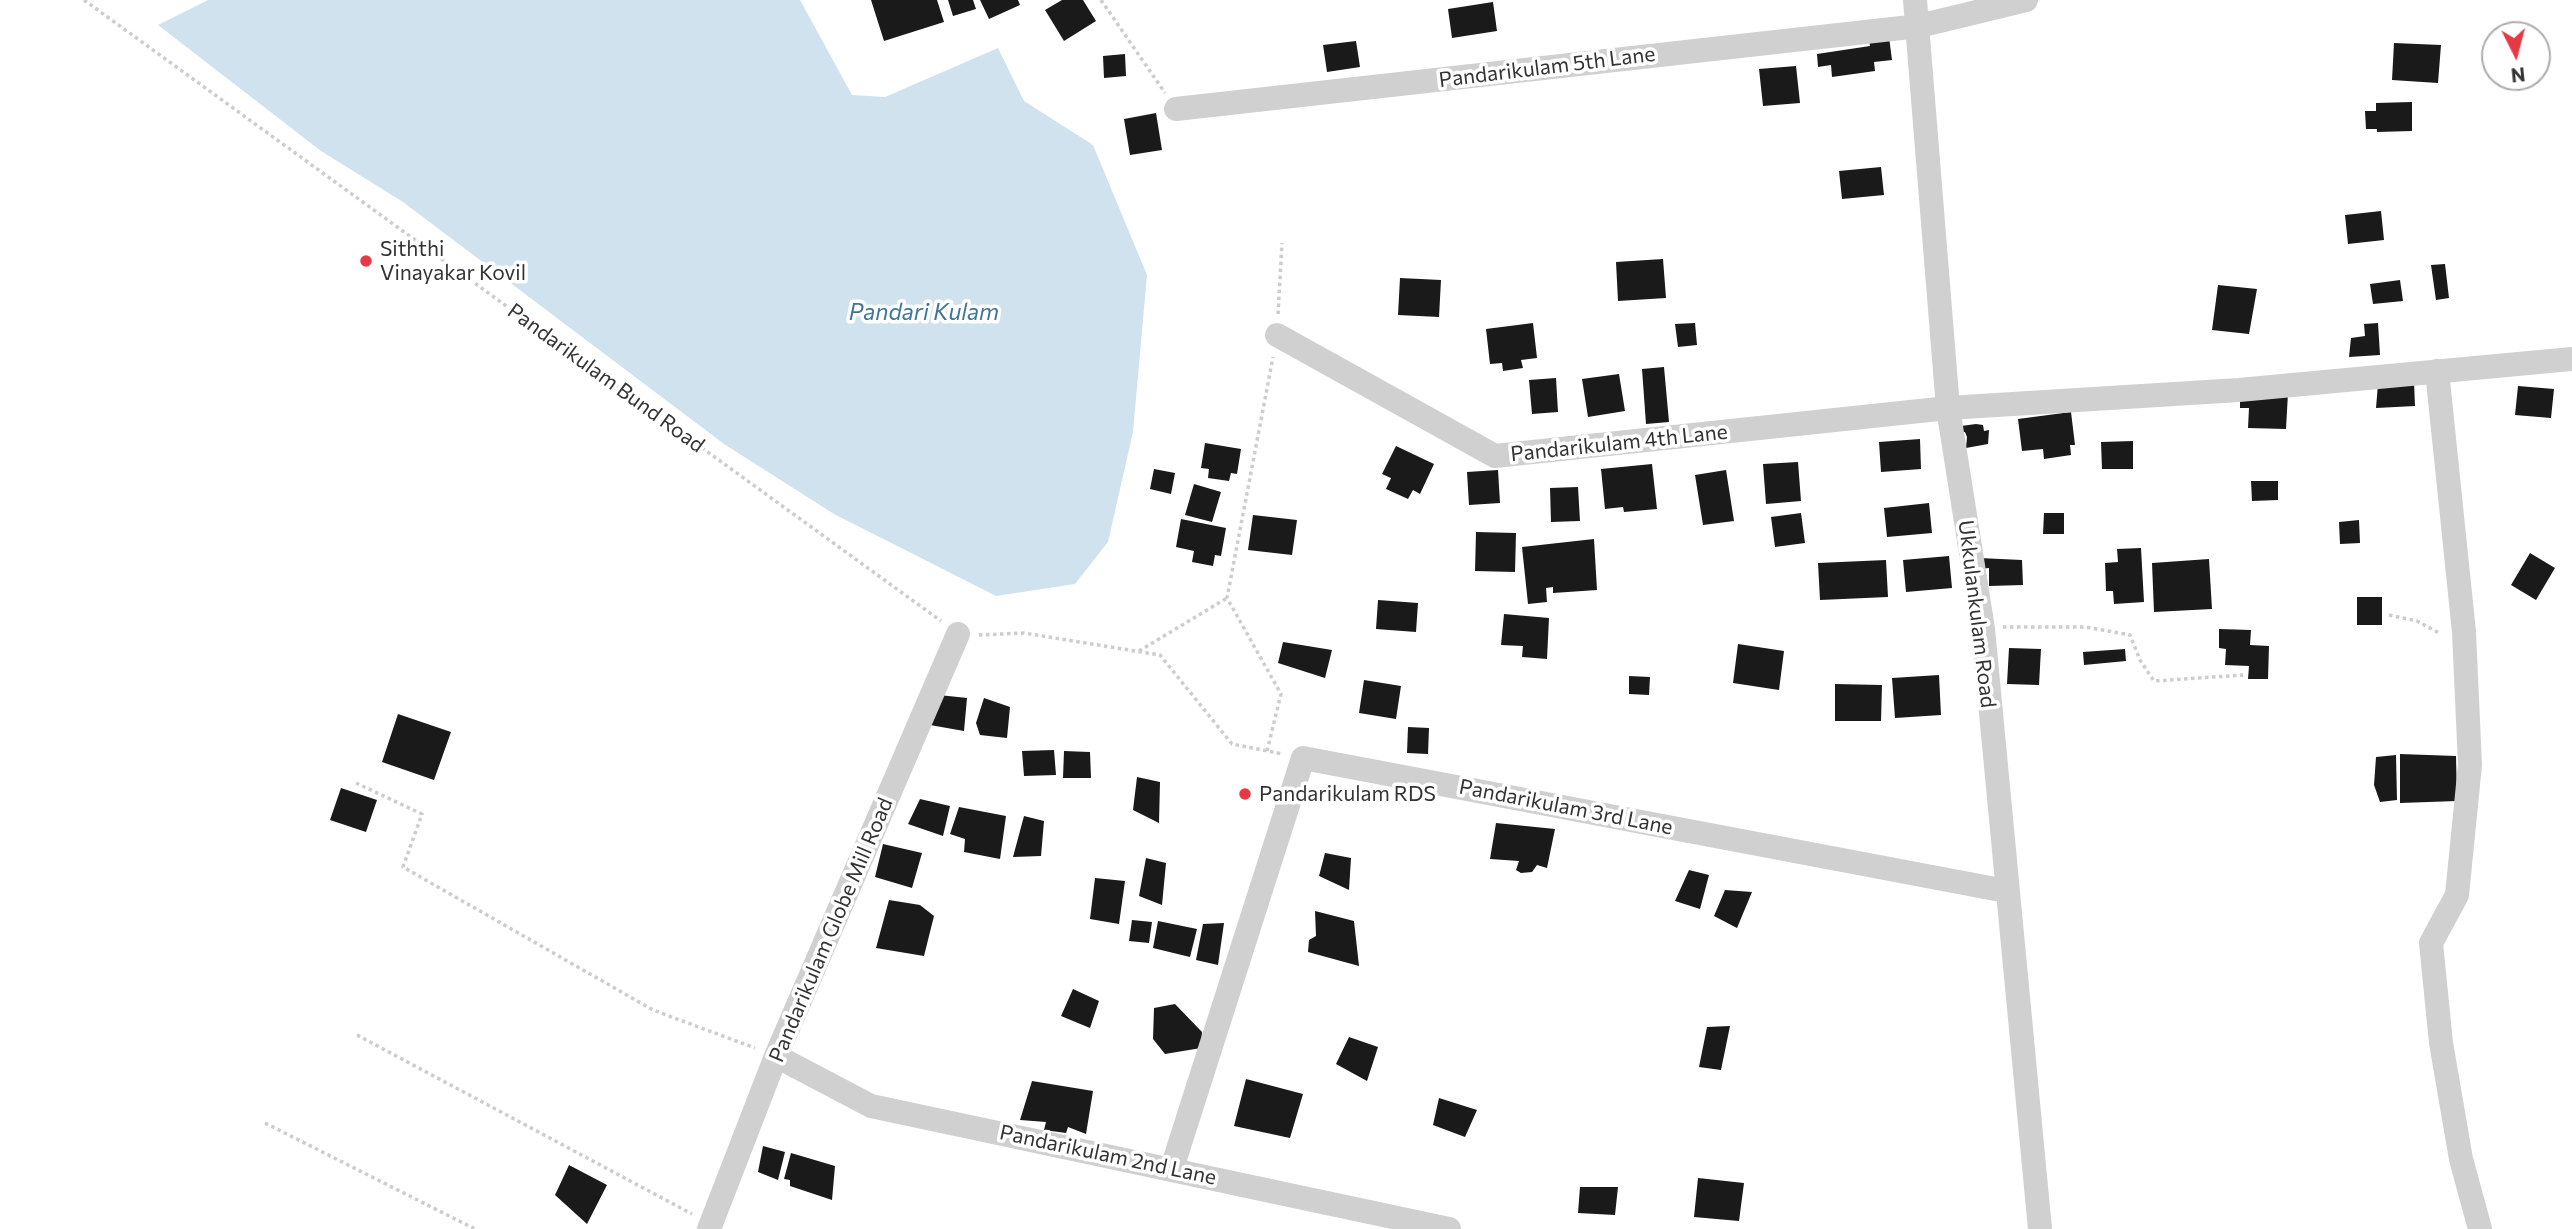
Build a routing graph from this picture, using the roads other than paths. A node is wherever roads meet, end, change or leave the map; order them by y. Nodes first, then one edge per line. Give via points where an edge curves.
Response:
1 (1915, 0) edge
2 (2026, 0) edge
3 (1919, 26) junction
4 (1176, 109) road end
5 (1277, 335) road end
6 (2572, 359) edge
7 (2437, 371) junction
8 (1948, 408) junction
9 (958, 634) road end
10 (2006, 891) junction
11 (776, 1056) junction
12 (1172, 1168) junction
13 (710, 1226) edge
14 (1448, 1229) edge
15 (2040, 1229) edge
16 (2480, 1229) edge

1 - 3 street, Ukkulankulam Road
2 - 3 street, Pandarikulam 5th Lane
3 - 4 street, Pandarikulam 5th Lane
3 - 8 street, Ukkulankulam Road
5 - 8 street, Pandarikulam 4th Lane via 1495,456
6 - 7 street, Pandarikulam 4th Lane
7 - 8 street, Pandarikulam 4th Lane via 2239,390
7 - 16 street via 2463,632 2470,765 2457,895 2431,943 2441,1043 2459,1146
8 - 10 street, Ukkulankulam Road via 1983,629
9 - 11 street, Pandarikulam Globe Mill Road
10 - 12 street, Pandarikulam 3rd Lane via 1303,758
10 - 15 street, Ukkulankulam Road
11 - 12 street, Pandarikulam 2nd Lane via 871,1105
11 - 13 street, Pandarikulam Globe Mill Road
12 - 14 street, Pandarikulam 2nd Lane

